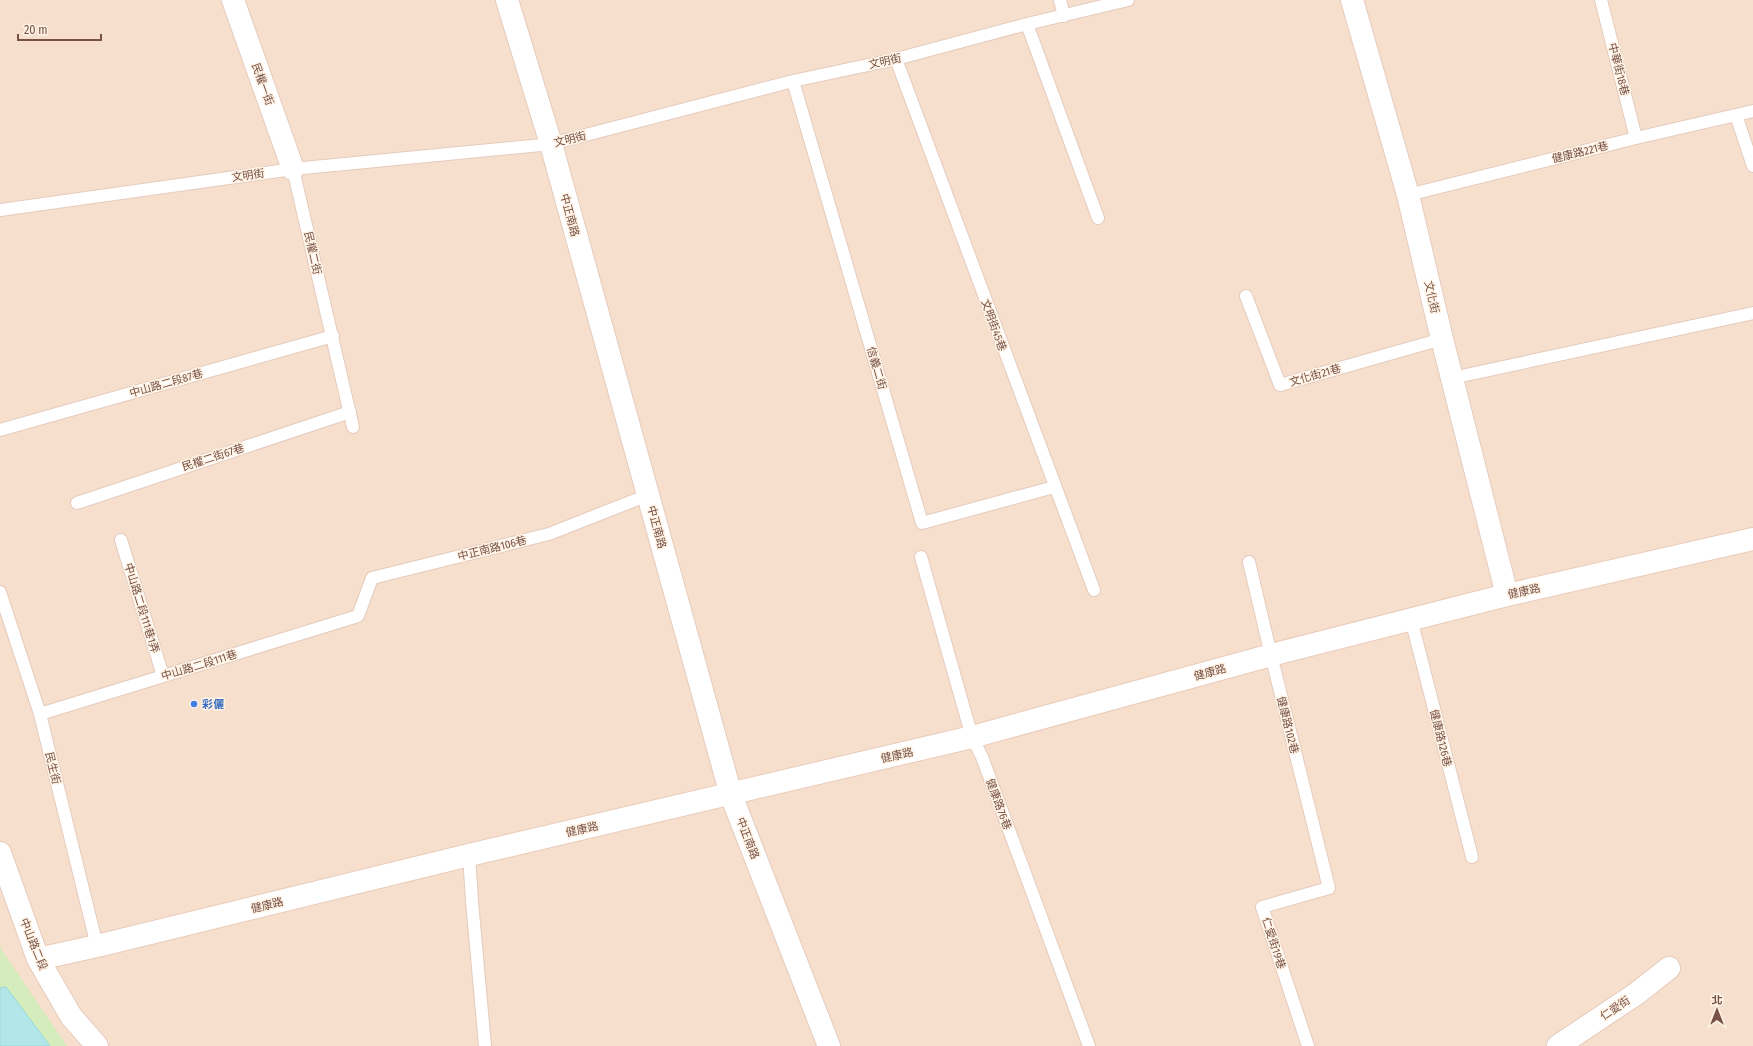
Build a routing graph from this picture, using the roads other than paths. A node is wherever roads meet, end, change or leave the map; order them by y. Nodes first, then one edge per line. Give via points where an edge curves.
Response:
1 (233, 0) edge
2 (506, 0) edge
3 (1060, 0) edge
4 (1128, 0) edge
5 (1352, 0) edge
6 (1601, 0) edge
7 (1064, 16) junction
8 (1027, 24) junction
9 (896, 59) junction
10 (794, 81) junction
11 (1753, 111) edge
12 (1736, 115) junction
13 (1636, 138) junction
14 (551, 144) junction
15 (1753, 166) edge
16 (293, 169) junction
17 (1408, 195) junction
18 (0, 210) edge
19 (1098, 218) dead end
20 (1246, 296) dead end
21 (1753, 313) edge
22 (333, 336) junction
23 (1442, 339) junction
24 (1452, 378) junction
25 (350, 412) junction
26 (353, 427) dead end
27 (0, 430) edge
28 (1054, 487) junction
29 (648, 495) junction
30 (77, 503) dead end
31 (1753, 539) edge
32 (121, 540) dead end
33 (920, 558) dead end
34 (1249, 562) dead end
35 (1094, 590) dead end
36 (0, 592) edge
37 (1507, 595) junction
38 (358, 616) joint
39 (1411, 619) junction
40 (1271, 655) junction
41 (163, 676) junction
42 (40, 714) junction
43 (972, 737) junction
44 (731, 795) junction
45 (0, 853) edge
46 (469, 855) junction
47 (1472, 857) dead end
48 (1329, 888) joint
49 (97, 946) junction
50 (38, 959) junction
51 (1669, 968) dead end
52 (97, 1046) edge
53 (485, 1046) edge
54 (829, 1046) edge
55 (1089, 1046) edge
56 (1308, 1046) edge
57 (1558, 1046) edge

1 - 16 street, 民權一街
2 - 14 street, 中正南路
3 - 7 lane
4 - 7 lane, 文明街
5 - 17 street, 文化街
6 - 13 lane, 中華街18巷
7 - 8 lane, 文明街
8 - 9 lane, 文明街
8 - 19 lane
9 - 10 lane, 文明街
9 - 28 lane, 文明街45巷
10 - 14 lane, 文明街
10 - 28 lane, 信義二街 via 922,523
11 - 12 lane, 健康路221巷
12 - 13 lane, 健康路221巷
12 - 15 lane
13 - 17 lane, 健康路221巷
14 - 16 lane, 文明街
14 - 29 street, 中正南路
16 - 18 lane, 文明街
16 - 22 lane, 民權二街
17 - 23 street, 文化街
20 - 23 lane, 文化街21巷 via 1280,385
21 - 24 lane
22 - 25 lane, 民權二街
22 - 27 lane, 中山路二段87巷
23 - 24 street, 文化街
24 - 37 street, 文化街
25 - 26 lane, 民權二街
25 - 30 lane, 民權二街67巷
28 - 35 lane, 文明街45巷
29 - 38 lane, 中正南路106巷 via 549,534 372,578
29 - 44 street, 中正南路
31 - 37 street, 健康路
32 - 41 lane, 中山路二段111巷1弄
33 - 43 lane, 健康路76巷
34 - 40 lane, 健康路102巷
36 - 42 lane, 民生街
37 - 39 street, 健康路
38 - 41 lane, 中山路二段111巷
39 - 40 street, 健康路
39 - 47 lane, 健康路126巷
40 - 43 street, 健康路
40 - 48 lane, 健康路102巷
41 - 42 lane, 中山路二段111巷
42 - 49 lane, 民生街
43 - 44 street, 健康路
43 - 55 lane, 健康路76巷 via 982,757
44 - 46 street, 健康路
44 - 54 street, 中正南路
45 - 50 street, 中山路二段
46 - 49 street, 健康路
46 - 53 lane
48 - 56 lane, 仁愛街19巷 via 1262,907
49 - 50 street, 健康路
50 - 52 street, 中山路二段 via 71,1016
51 - 57 street, 仁愛街 via 1636,994

